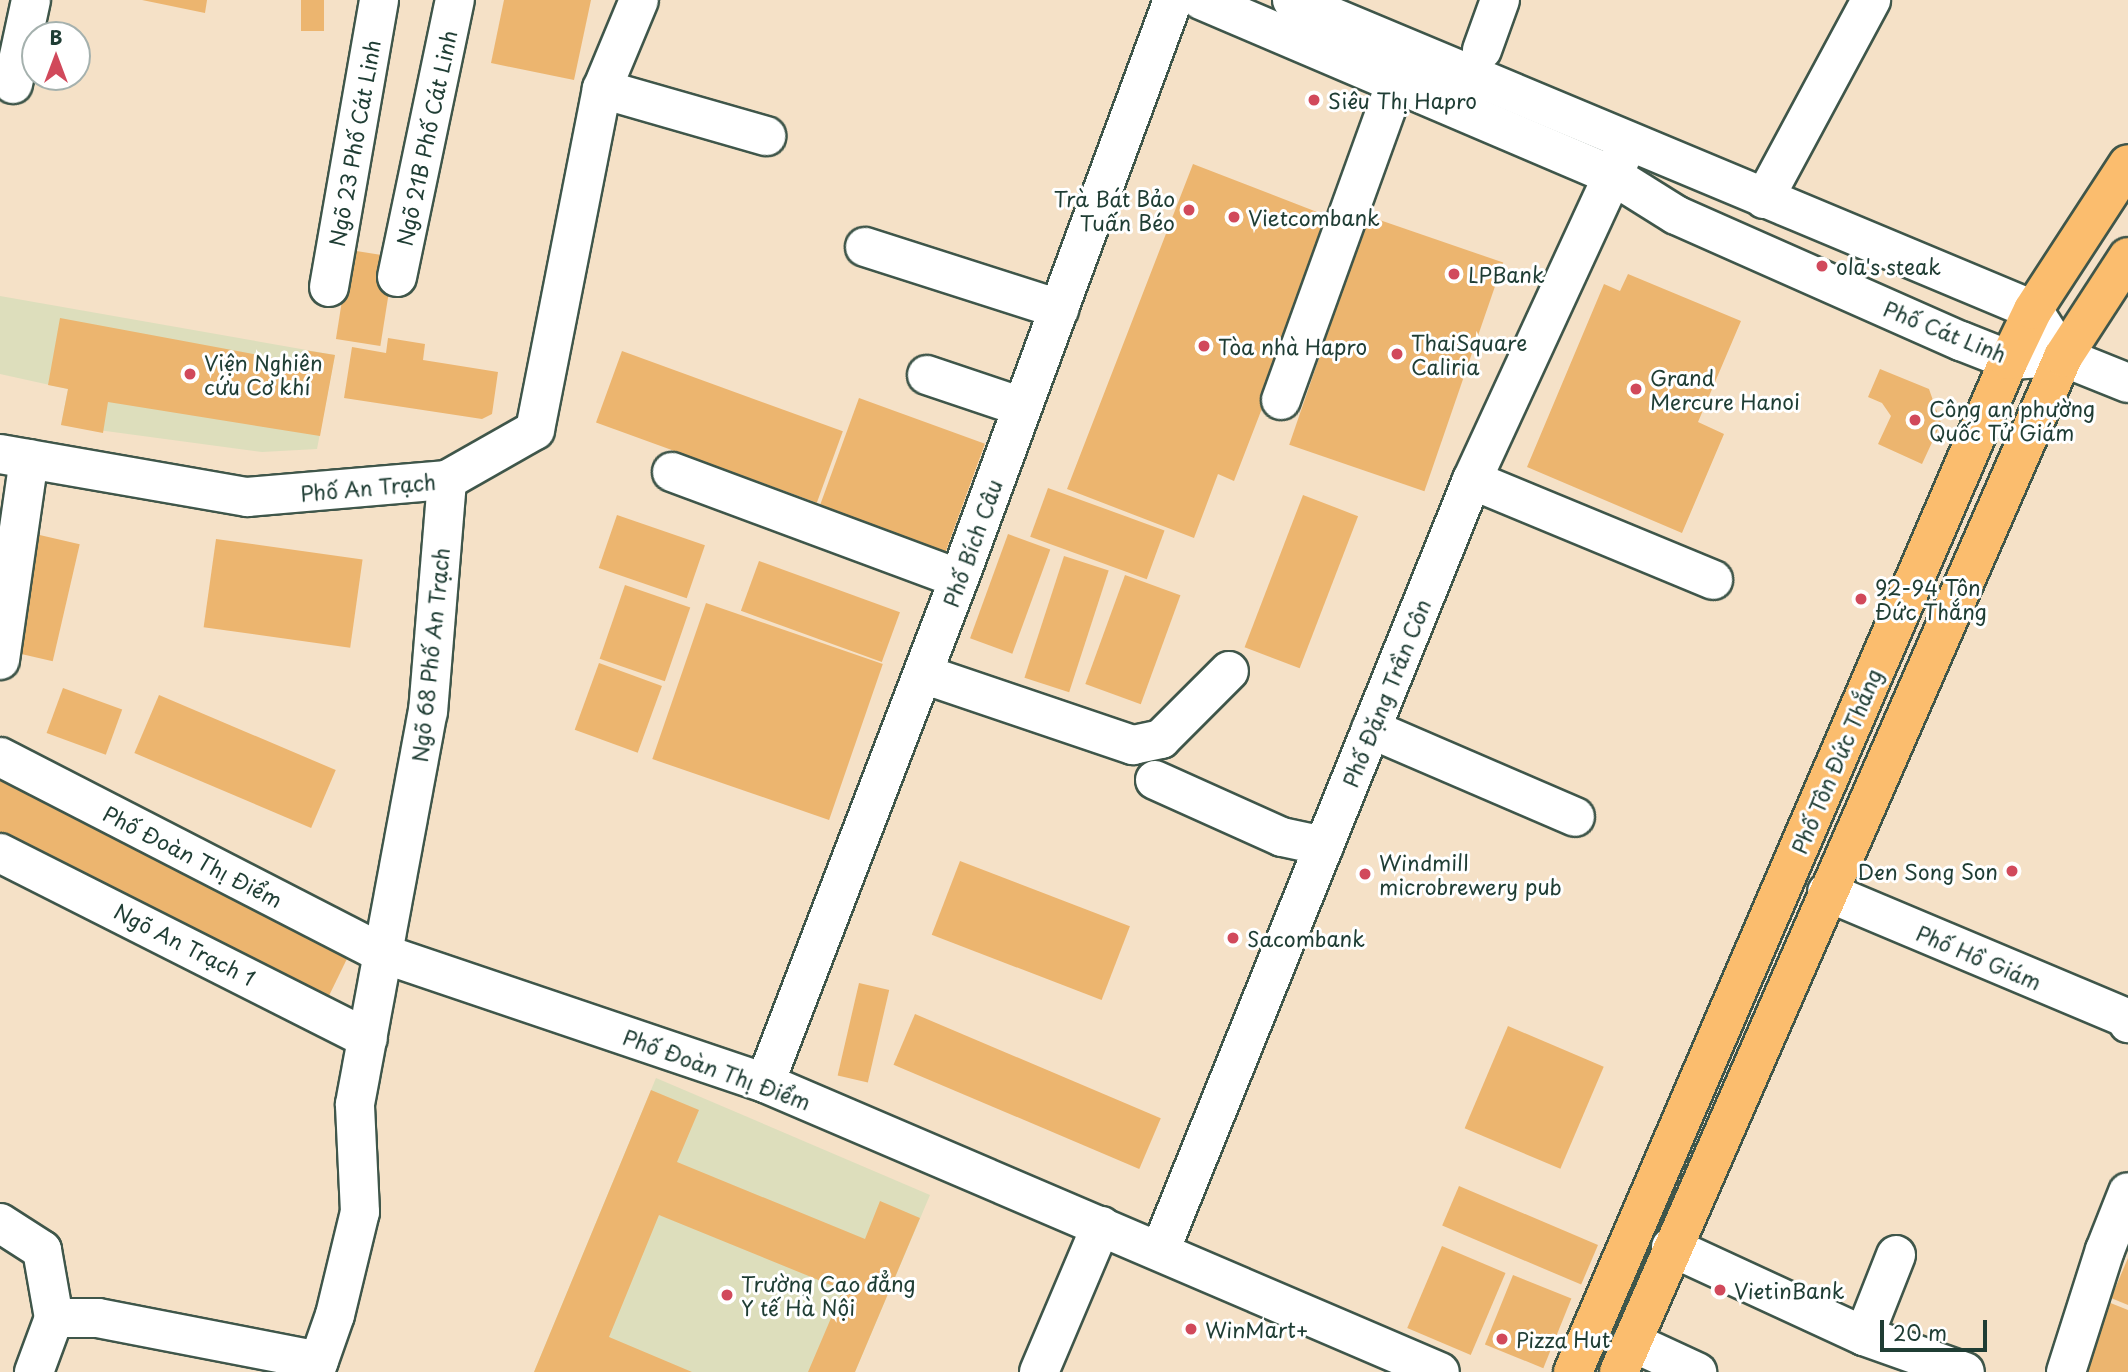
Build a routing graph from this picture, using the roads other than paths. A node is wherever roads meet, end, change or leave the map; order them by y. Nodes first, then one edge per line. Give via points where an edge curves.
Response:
1 (31, 0) edge
2 (379, 0) edge
3 (455, 0) edge
4 (639, 0) edge
5 (1173, 0) edge
6 (1201, 0) edge
7 (1292, 0) edge
8 (1500, 0) edge
9 (1871, 0) edge
10 (1482, 50) dead end
11 (1396, 83) junction
12 (13, 85) dead end
13 (602, 89) junction
14 (766, 136) dead end
15 (1620, 158) junction
16 (2128, 164) edge
17 (1765, 199) junction
18 (864, 247) dead end
19 (2128, 257) edge
20 (397, 277) dead end
21 (329, 287) dead end
22 (1059, 309) junction
23 (2033, 310) junction
24 (2063, 357) junction
25 (2009, 360) junction
26 (927, 374) dead end
27 (2128, 383) edge
28 (1282, 400) dead end
29 (1022, 407) junction
30 (14, 456) edge
31 (672, 472) dead end
32 (447, 480) junction
33 (1472, 480) junction
34 (959, 579) junction
35 (1713, 580) dead end
36 (0, 660) edge
37 (1229, 671) dead end
38 (923, 674) junction
39 (1371, 729) junction
40 (0, 757) edge
41 (1155, 780) dead end
42 (1576, 817) dead end
43 (1324, 846) junction
44 (0, 853) edge
45 (1827, 892) junction
46 (384, 954) junction
47 (1730, 1006) junction
48 (2127, 1017) edge
49 (1768, 1024) junction
50 (368, 1039) junction
51 (765, 1083) junction
52 (2128, 1192) edge
53 (0, 1223) edge
54 (1101, 1226) junction
55 (1671, 1247) junction
56 (1160, 1251) junction
57 (1896, 1255) dead end
58 (54, 1318) junction
59 (1864, 1336) junction
60 (1625, 1357) edge
61 (317, 1366) edge
62 (34, 1372) edge
63 (1039, 1372) edge
64 (1440, 1372) edge
65 (1573, 1372) edge
66 (1697, 1372) edge
67 (1965, 1372) edge
68 (2066, 1372) edge

1 - 12 street
2 - 21 street, Ngõ 23 Phố Cát Linh
3 - 20 street, Ngõ 21B Phố Cát Linh
4 - 13 street, Phố An Trạch
5 - 22 street, Phố Bích Câu
6 - 11 street, Phố Cát Linh
7 - 15 street, Phố Cát Linh
8 - 10 street
9 - 17 street
11 - 15 street, Phố Cát Linh
11 - 28 street
13 - 14 street
13 - 32 street, Phố An Trạch via 535,430
15 - 17 street, Phố Cát Linh
15 - 25 street, Phố Cát Linh via 1675,215
15 - 33 street, Phố Đặng Trần Côn
16 - 23 main road, Phố Tôn Đức Thắng
17 - 23 street, Phố Cát Linh
18 - 22 street
19 - 24 main road, Phố Tôn Đức Thắng
22 - 29 street, Phố Bích Câu
23 - 24 street
23 - 25 main road, Phố Tôn Đức Thắng
24 - 25 street, Phố Cát Linh
24 - 27 street
24 - 45 main road, Phố Tôn Đức Thắng
25 - 47 main road, Phố Tôn Đức Thắng
26 - 29 street
29 - 34 street, Phố Bích Câu
30 - 32 street, Phố An Trạch via 247,497
30 - 36 street
31 - 34 street
32 - 46 street, Ngõ 68 Phố An Trạch via 428,712
33 - 35 street
33 - 39 street, Phố Đặng Trần Côn
34 - 38 street, Phố Bích Câu
37 - 38 street via 1161,739 1133,745
38 - 51 street, Phố Bích Câu
39 - 42 street
39 - 43 street, Phố Đặng Trần Côn
40 - 46 street, Phố Đoàn Thị Điểm
41 - 43 street via 1282,837
43 - 56 street, Phố Đặng Trần Côn
44 - 50 street, Ngõ An Trạch 1
45 - 48 street, Phố Hồ Giám
45 - 49 main road, Phố Tôn Đức Thắng
46 - 50 street, Ngõ 68 Phố An Trạch
46 - 51 street, Phố Đoàn Thị Điểm
47 - 49 main road
47 - 65 main road, Phố Tôn Đức Thắng
49 - 55 main road, Phố Tôn Đức Thắng
50 - 61 street, Ngõ 68 Phố An Trạch via 355,1104 360,1212
51 - 54 street, Phố Đoàn Thị Điểm
52 - 68 street
53 - 58 street via 42,1250
54 - 56 street, Phố Đoàn Thị Điểm
54 - 63 street
55 - 59 street
55 - 60 main road, Phố Tôn Đức Thắng
56 - 64 street, Phố Đoàn Thị Điểm
57 - 59 street
58 - 61 street via 98,1318
58 - 62 street
59 - 67 street
60 - 66 street

